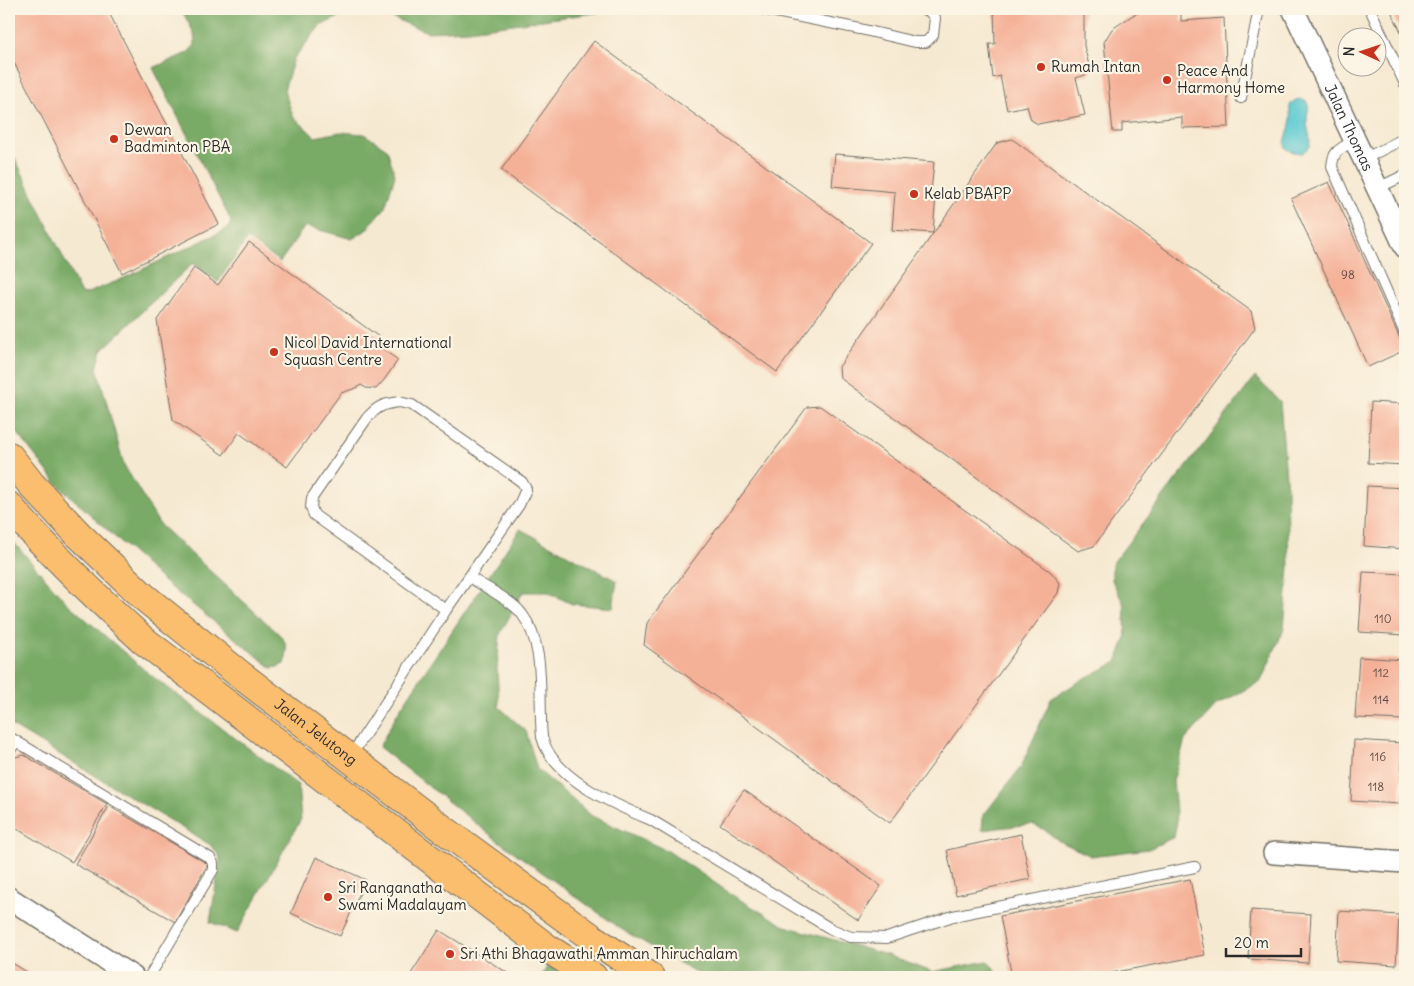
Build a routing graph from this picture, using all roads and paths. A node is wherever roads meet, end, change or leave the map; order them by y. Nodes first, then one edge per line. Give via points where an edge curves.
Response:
1 (761, 9) edge
2 (922, 9) edge
3 (1259, 9) edge
4 (1293, 9) edge
5 (1370, 9) edge
6 (1405, 84) edge
7 (1241, 98) dead end
8 (1405, 138) edge
9 (1355, 140) junction
10 (1364, 159) junction
11 (1405, 175) edge
12 (1378, 188) junction
13 (1398, 213) edge
14 (1405, 247) edge
15 (1405, 333) edge
16 (9, 456) edge
17 (9, 506) edge
18 (469, 577) junction
19 (446, 610) junction
20 (12, 739) edge
21 (9, 752) edge
22 (350, 757) junction
23 (1274, 853) dead end
24 (1405, 862) edge
25 (1196, 867) dead end
26 (9, 898) edge
27 (133, 977) edge
28 (149, 977) edge
29 (593, 977) edge
30 (650, 977) edge

1 - 2 lane via 926,42 932,35 935,18
3 - 7 lane
4 - 9 street, Jalan Thomas
5 - 6 lane
8 - 10 lane
9 - 10 street, Jalan Thomas
9 - 15 lane via 1336,151 1332,167
10 - 12 street, Jalan Thomas
11 - 12 lane
12 - 13 street, Jalan Thomas
13 - 14 street, Jalan Thomas
16 - 22 main road, Jalan Jelutong via 78,534 145,598
17 - 29 main road via 55,557 143,640 532,936
18 - 19 lane
18 - 19 lane via 519,505 526,489 522,482 412,405 399,402 385,404 367,418 312,498 311,507 314,515
18 - 25 lane via 522,613 531,632 539,660 542,737 554,760 577,782 624,809 651,820 830,929 851,937 887,938 953,916
19 - 22 lane
20 - 21 lane
20 - 28 lane via 210,858 213,863 213,870
22 - 30 main road, Jalan Jelutong via 440,827
23 - 24 street
26 - 27 street

